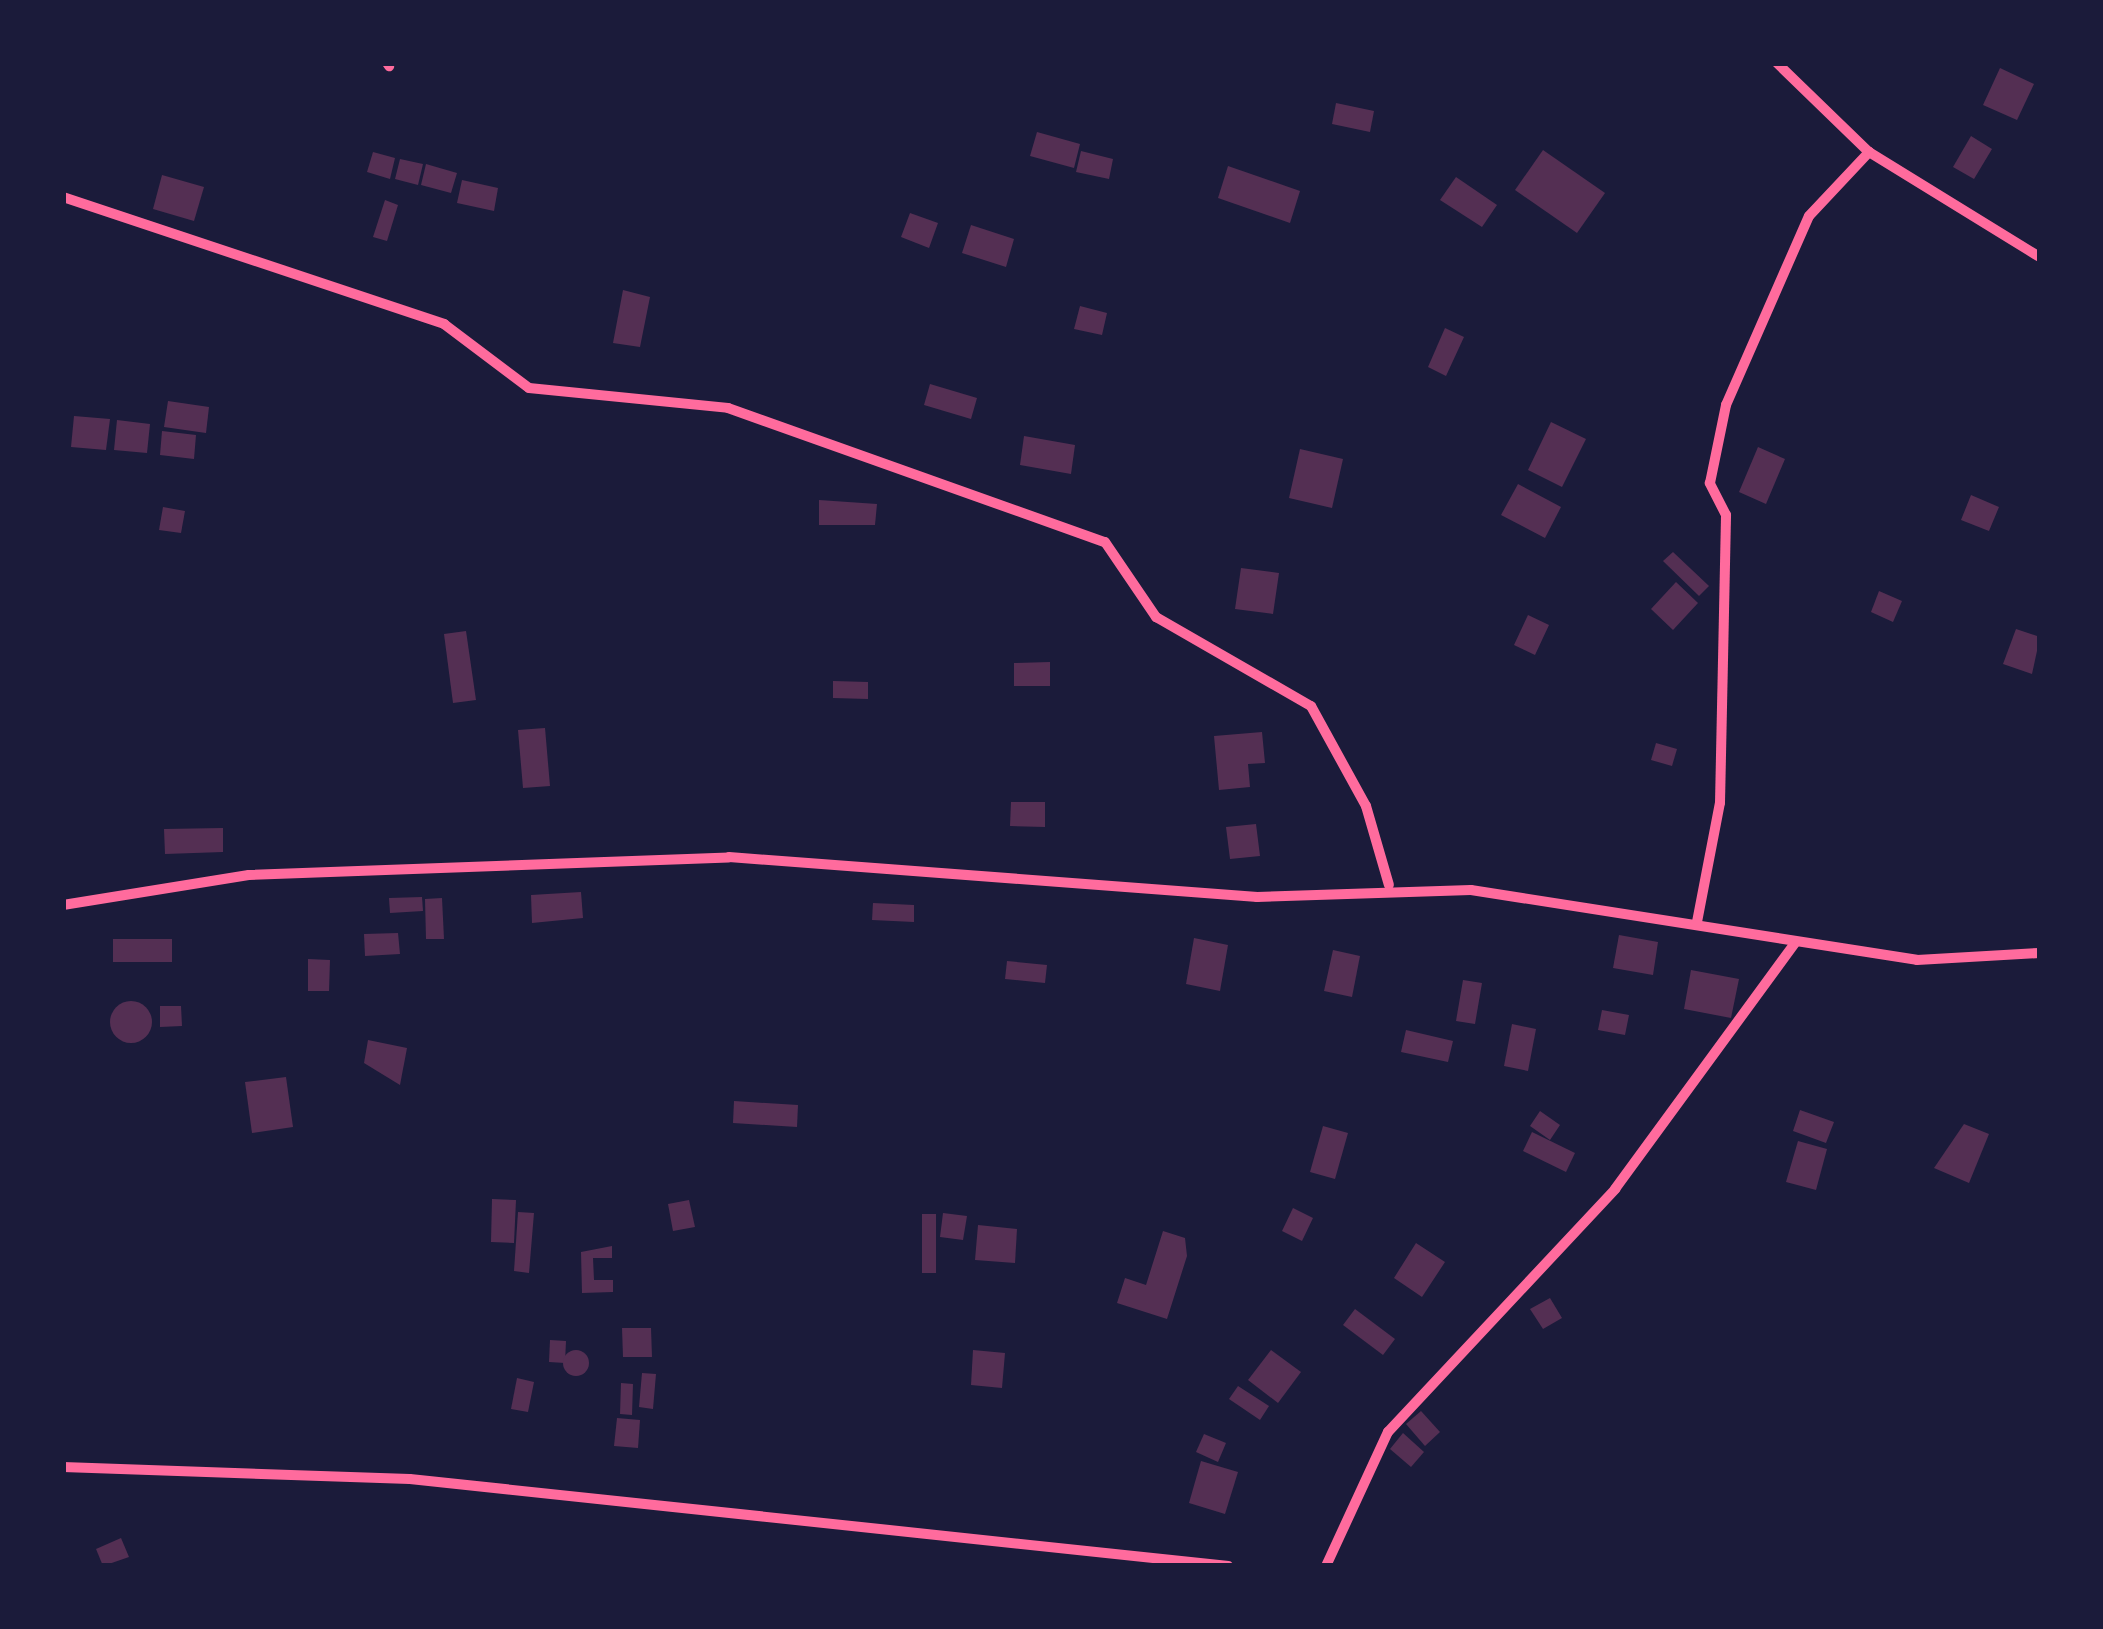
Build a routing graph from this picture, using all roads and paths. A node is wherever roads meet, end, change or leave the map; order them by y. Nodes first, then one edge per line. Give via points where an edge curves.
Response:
1 (1778, 63) edge
2 (1869, 152) junction
3 (63, 197) edge
4 (2040, 257) edge
5 (1389, 885) junction
6 (63, 904) edge
7 (1697, 922) junction
8 (1795, 943) junction
9 (2040, 953) edge
10 (63, 1467) edge
11 (1228, 1566) edge
12 (1326, 1566) edge

1 - 2 street
2 - 4 street
2 - 7 street via 1809,216 1726,405 1710,483 1726,515 1720,803
3 - 5 street via 444,324 530,388 728,408 1105,542 1156,617 1311,706 1366,806
5 - 6 street via 1257,898 897,865 518,857 248,875
5 - 7 street
7 - 8 street
8 - 9 street via 1917,960
8 - 12 street via 1615,1189 1388,1432
10 - 11 street via 410,1479

